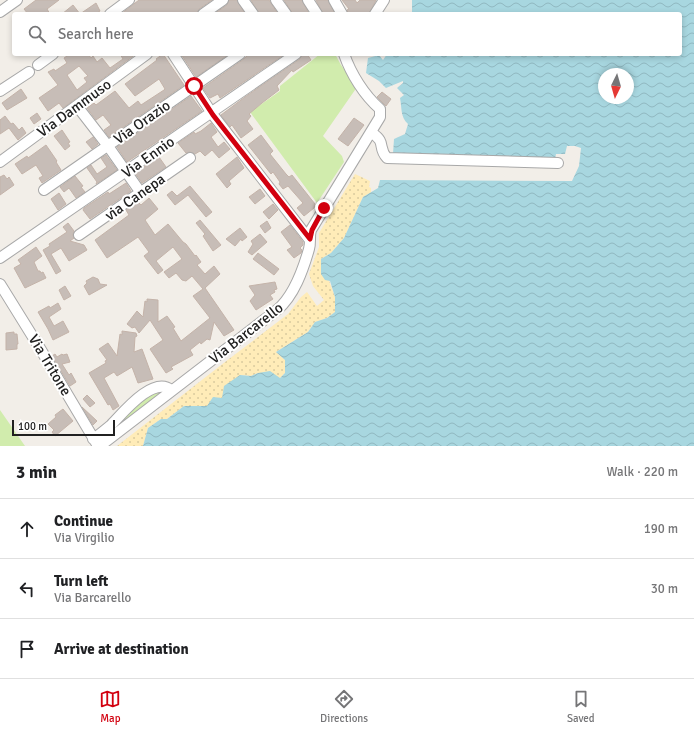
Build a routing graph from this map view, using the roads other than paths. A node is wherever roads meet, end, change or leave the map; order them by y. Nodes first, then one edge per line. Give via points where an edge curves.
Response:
1 (17, 0) edge
2 (129, 0) edge
3 (223, 0) edge
4 (243, 0) edge
5 (276, 0) edge
6 (308, 0) edge
7 (334, 0) edge
8 (384, 0) edge
9 (0, 12) edge
10 (113, 12) edge
11 (206, 12) edge
12 (252, 12) edge
13 (285, 12) edge
14 (316, 12) edge
15 (341, 12) edge
16 (376, 12) edge
17 (51, 56) edge
18 (144, 56) edge
19 (174, 56) edge
20 (237, 56) edge
21 (346, 56) edge
22 (282, 58) edge
23 (38, 65) dead end
24 (29, 72) dead end
25 (194, 86) junction
26 (0, 91) edge
27 (77, 106) junction
28 (211, 112) junction
29 (372, 133) junction
30 (108, 146) junction
31 (190, 158) dead end
32 (0, 162) edge
33 (558, 163) dead end
34 (126, 172) junction
35 (44, 190) dead end
36 (141, 193) junction
37 (79, 236) dead end
38 (310, 239) junction
39 (0, 258) edge
40 (0, 284) edge
41 (171, 390) junction
42 (97, 444) edge

1 - 9 street
2 - 10 street
3 - 11 street
4 - 12 street
5 - 13 street
6 - 14 street
7 - 15 street
8 - 16 street
17 - 23 street
18 - 27 street, Via Dammuso
19 - 25 street
20 - 25 street, Via Orazio
21 - 29 street, Via Barcarello via 365,93 381,112
22 - 28 street, Via Ennio
24 - 26 street
25 - 28 street
25 - 30 street, Via Orazio
27 - 30 street
27 - 32 street, Via Dammuso
28 - 34 street, Via Ennio
28 - 38 street
29 - 33 street via 379,137 383,154 387,158
29 - 38 street, Via Barcarello via 317,219
30 - 34 street
30 - 35 street, Via Orazio
31 - 36 street, via Canepa
34 - 36 street
34 - 39 street, Via Ennio
36 - 37 street, via Canepa
38 - 41 street, Via Barcarello via 295,288 286,302
40 - 42 street, Via Tritone
41 - 42 street, Via Barcarello
41 - 42 street via 160,387 143,394 106,430

